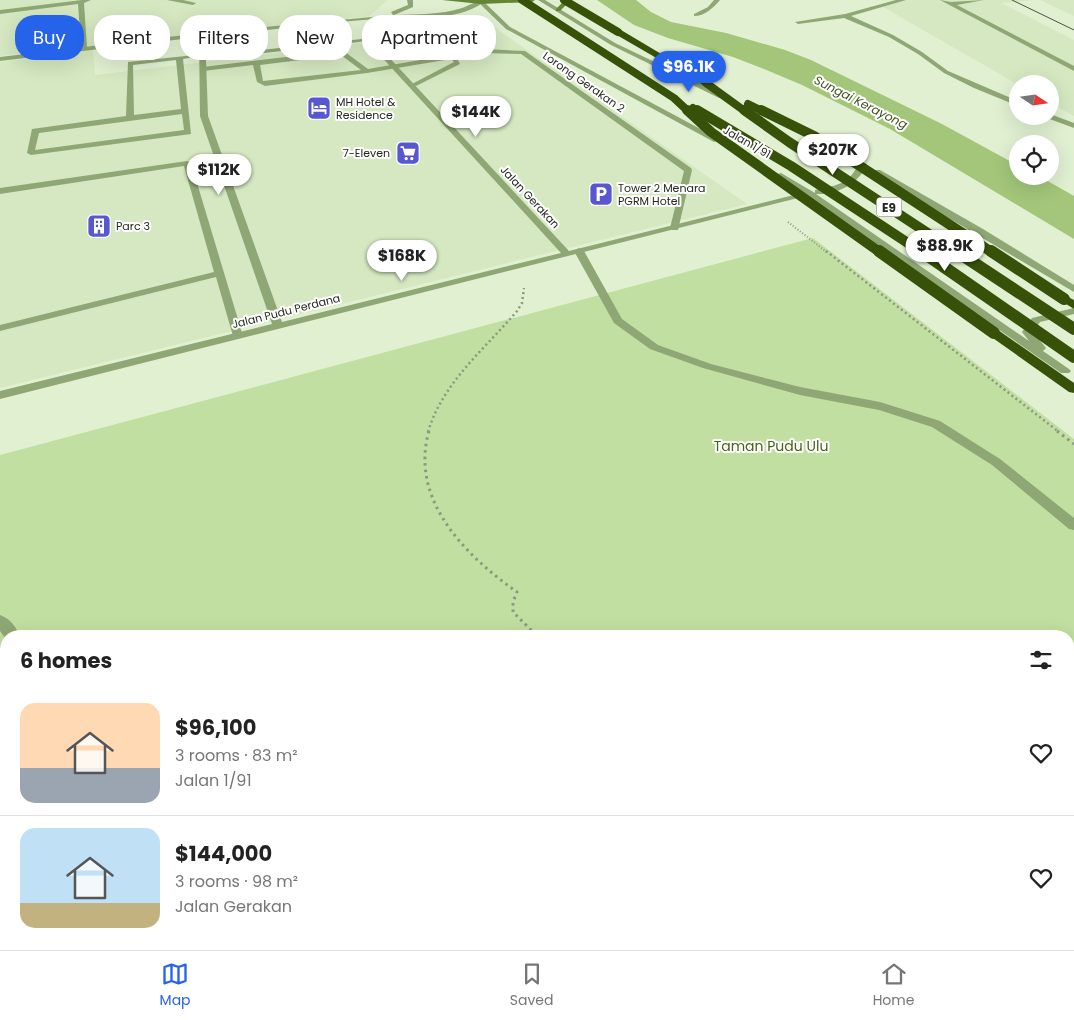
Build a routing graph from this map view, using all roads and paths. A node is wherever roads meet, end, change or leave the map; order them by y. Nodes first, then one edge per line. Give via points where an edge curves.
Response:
1 (88, 0) edge
2 (170, 0) edge
3 (410, 0) edge
4 (445, 0) edge
5 (522, 0) edge
6 (532, 0) edge
7 (541, 0) edge
8 (564, 0) edge
9 (568, 0) edge
10 (717, 0) edge
11 (902, 0) edge
12 (943, 0) edge
13 (980, 0) edge
14 (482, 1) edge
15 (81, 2) junction
16 (193, 3) dead end
17 (950, 4) junction
18 (558, 10) junction
19 (0, 12) edge
20 (82, 15) edge
21 (392, 15) edge
22 (438, 15) edge
23 (696, 15) dead end
24 (845, 16) junction
25 (362, 22) edge
26 (798, 22) dead end
27 (268, 30) edge
28 (180, 37) edge
29 (84, 48) edge
30 (268, 48) edge
31 (496, 51) edge
32 (15, 57) edge
33 (179, 57) joint
34 (0, 59) edge
35 (202, 60) edge
36 (432, 60) edge
37 (456, 60) edge
38 (256, 62) junction
39 (395, 67) junction
40 (202, 69) junction
41 (1074, 69) edge
42 (367, 71) junction
43 (706, 83) junction
44 (412, 86) junction
45 (674, 98) junction
46 (1009, 100) edge
47 (185, 111) junction
48 (130, 118) junction
49 (1059, 120) edge
50 (1074, 126) edge
51 (863, 164) junction
52 (0, 191) edge
53 (810, 194) junction
54 (766, 205) junction
55 (675, 228) junction
56 (573, 253) junction
57 (520, 266) junction
58 (220, 273) junction
59 (1074, 289) edge
60 (1074, 305) edge
61 (1074, 312) edge
62 (278, 326) junction
63 (0, 328) edge
64 (1074, 329) edge
65 (238, 336) junction
66 (1074, 357) edge
67 (1069, 375) edge
68 (1074, 389) edge
69 (0, 395) edge
70 (1074, 444) edge
71 (1074, 525) edge
72 (0, 621) edge
73 (9, 630) edge
74 (531, 630) edge

1 - 15 street
2 - 16 street
3 - 21 street via 411,6
4 - 14 main road
5 - 45 highway, E9, bridge
6 - 14 main road
7 - 18 street
8 - 43 highway, E9, bridge
9 - 18 main road
10 - 23 street
11 - 24 street
12 - 17 street
13 - 17 street
14 - 22 street
14 - 53 street, Jalan 1/91 via 508,28 690,124
15 - 19 street
15 - 20 street
17 - 41 street
18 - 51 street via 613,44
24 - 26 street
24 - 46 street via 891,36 946,72
25 - 27 street
28 - 29 street
30 - 39 street, Jalan Gerakan via 370,35
31 - 55 street, Lorong Gerakan 2 via 523,52 688,170
32 - 34 street
33 - 47 street
33 - 48 street via 130,63
35 - 40 street
36 - 39 street, Lorong Gerakan 2
37 - 44 street via 458,63
38 - 40 street
38 - 42 street via 343,53
38 - 42 street, Lorong Gerakan 2 via 260,82 265,84
39 - 42 street, Lorong Gerakan 2
39 - 44 street, Jalan Gerakan
40 - 62 street via 204,116
43 - 60 highway, E9, bridge via 814,136
43 - 64 highway, E9, bridge via 789,142
44 - 56 street, Jalan Gerakan
45 - 66 highway, E9, bridge via 752,141
45 - 68 highway, E9, bridge via 710,132
47 - 48 street
47 - 48 street via 188,132 31,153 35,131
49 - 50 street
51 - 53 street, Jalan Pudu Perdana via 860,176 849,184
51 - 59 street
52 - 58 street via 187,163
53 - 54 street, Jalan Pudu Perdana
53 - 67 street, Jalan 1/91
54 - 55 street, Jalan Pudu Perdana
54 - 70 path
55 - 56 street, Jalan Pudu Perdana
56 - 57 street, Jalan Pudu Perdana
56 - 71 street, Jalan Gerakan via 618,321 654,347 707,366 800,391 880,406 936,424 996,462
57 - 62 street, Jalan Pudu Perdana
57 - 74 path via 526,282 521,306 450,385 427,433 424,457 427,483 442,520 470,557 492,577 516,592 513,612
58 - 63 street
58 - 65 street
61 - 67 street via 1036,320 1027,332
62 - 65 street, Jalan Pudu Perdana
65 - 69 street, Jalan Pudu Perdana
72 - 73 street

